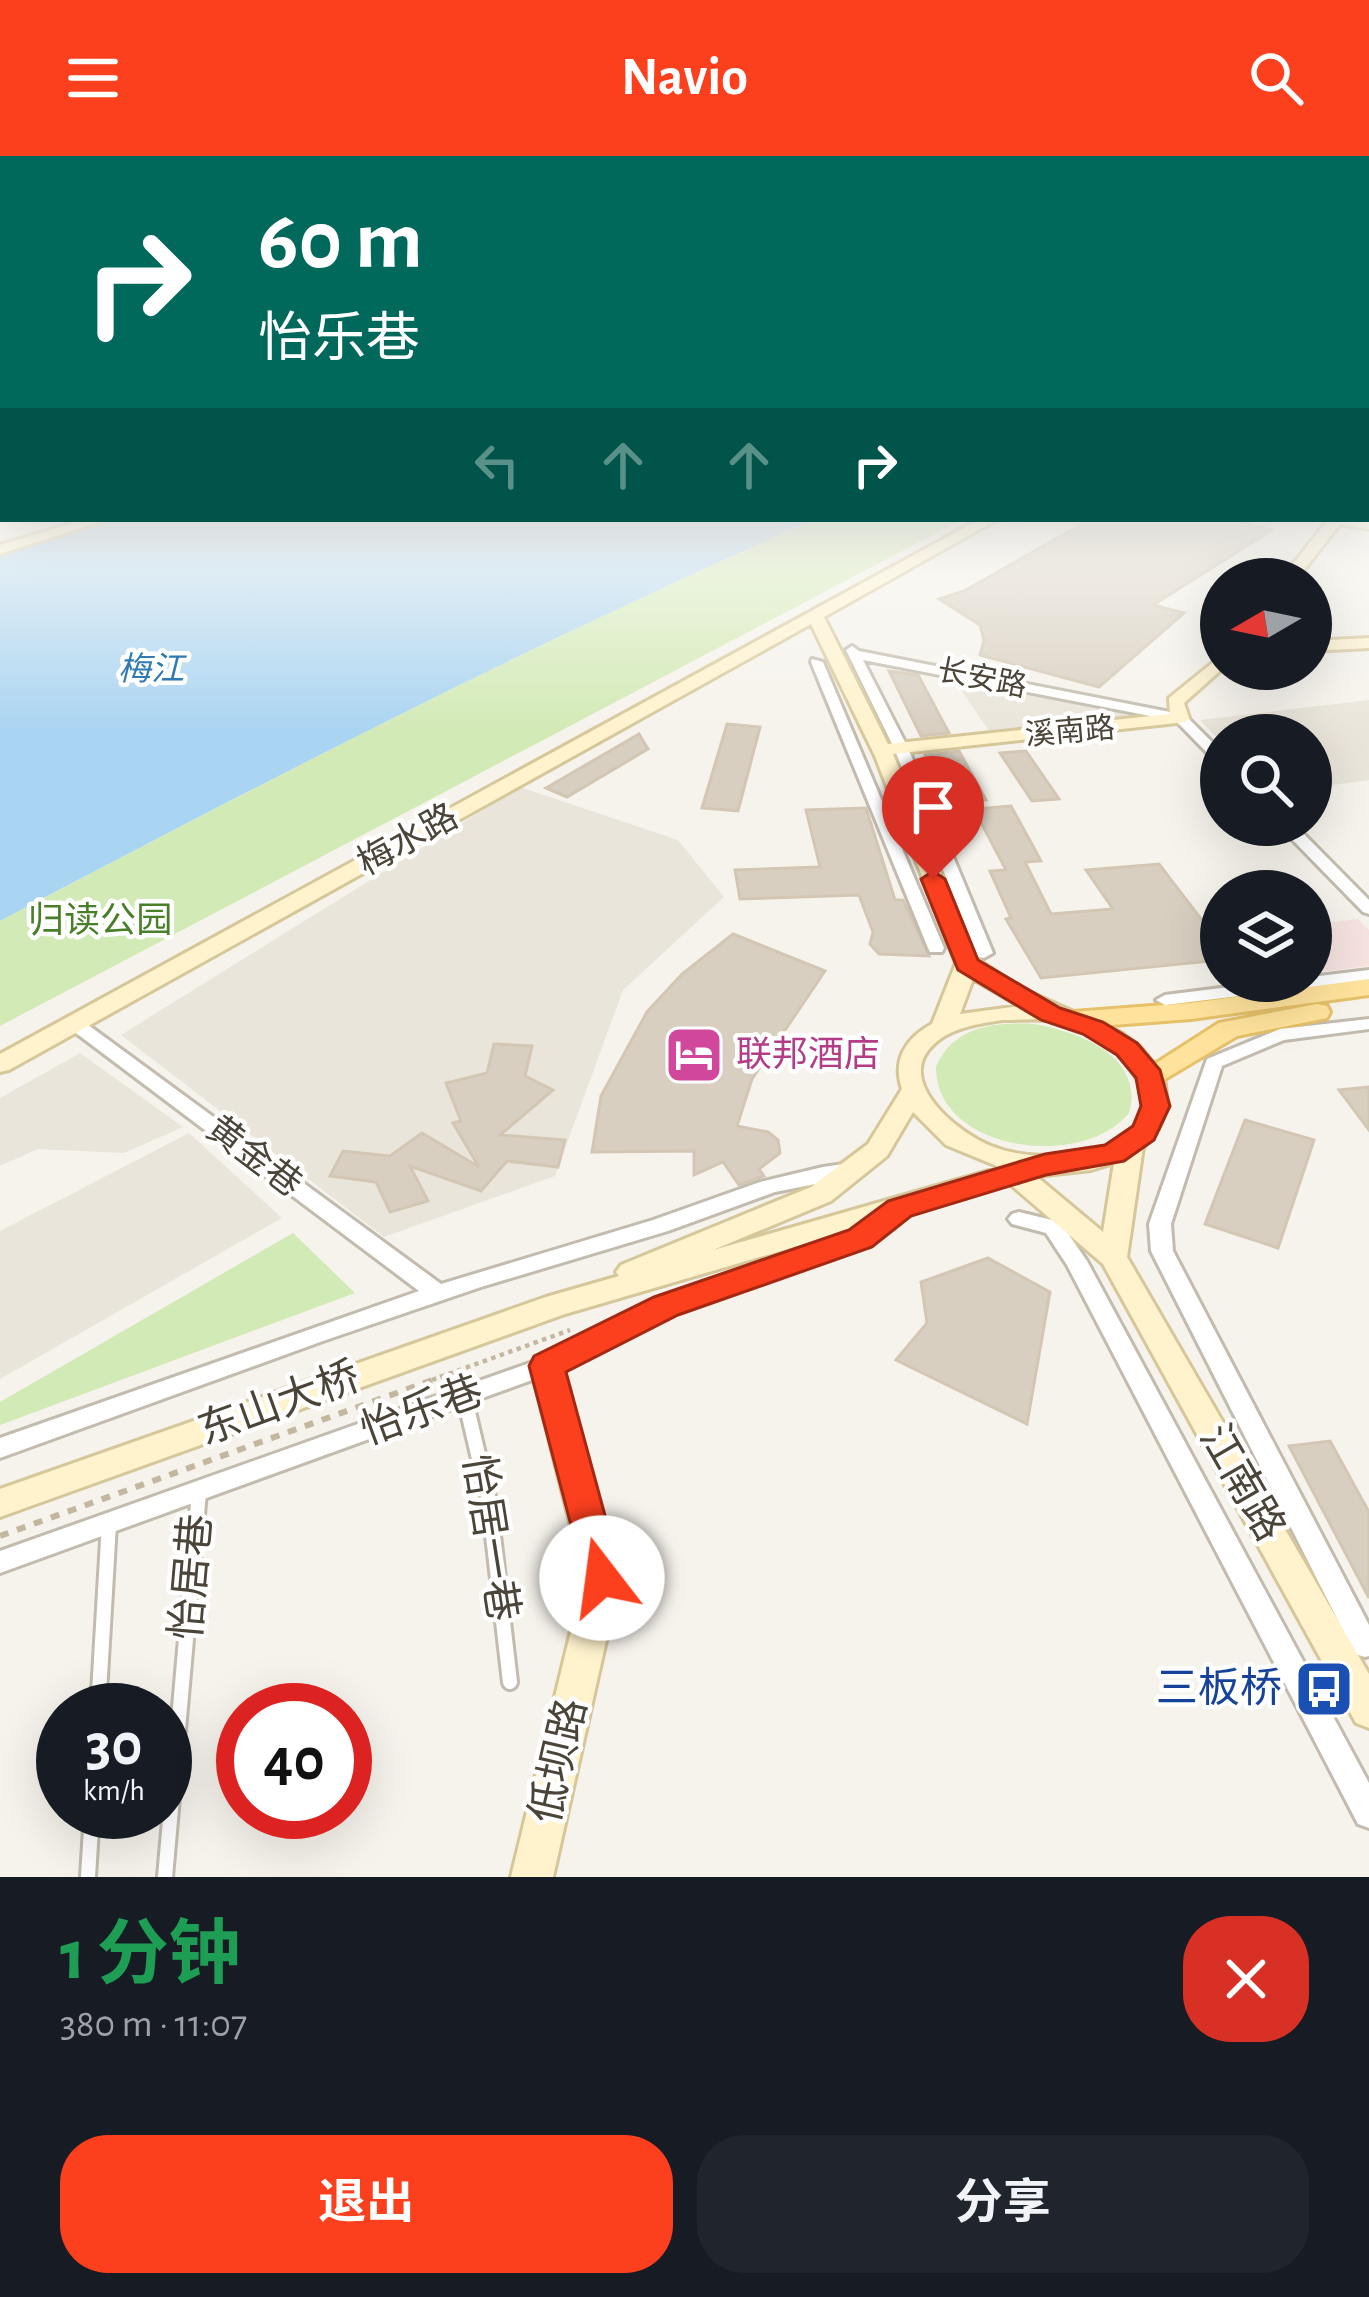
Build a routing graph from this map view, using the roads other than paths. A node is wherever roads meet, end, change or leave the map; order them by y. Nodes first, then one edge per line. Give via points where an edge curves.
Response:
1 (894, 573) edge
2 (915, 573) edge
3 (816, 617) junction
4 (1369, 643) edge
5 (1332, 645) edge
6 (818, 662) dead end
7 (1200, 680) edge
8 (1180, 718) junction
9 (1200, 738) edge
10 (891, 749) junction
11 (1307, 846) edge
12 (1369, 909) edge
13 (936, 948) dead end
14 (976, 959) junction
15 (1369, 975) edge
16 (1369, 987) edge
17 (1165, 1000) dead end
18 (1369, 1006) edge
19 (1062, 1017) junction
20 (74, 1023) junction
21 (1369, 1024) edge
22 (944, 1025) junction
23 (0, 1064) edge
24 (1150, 1076) junction
25 (913, 1091) junction
26 (1130, 1144) junction
27 (1004, 1165) junction
28 (856, 1170) junction
29 (899, 1208) junction
30 (1019, 1220) dead end
31 (1113, 1256) junction
32 (435, 1291) junction
33 (568, 1316) junction
34 (547, 1366) junction
35 (464, 1395) junction
36 (0, 1448) edge
37 (199, 1492) junction
38 (0, 1503) edge
39 (109, 1524) junction
40 (0, 1562) edge
41 (1364, 1679) edge
42 (511, 1682) dead end
43 (100, 1683) edge
44 (1369, 1813) edge
45 (90, 1839) edge
46 (88, 1877) edge
47 (165, 1877) edge
48 (532, 1877) edge

1 - 3 main road, 梅水路
2 - 3 main road, 梅水路 via 851,610
3 - 10 main road
3 - 20 main road, 梅水路
4 - 5 main road
6 - 13 street
7 - 8 main road via 1175,702
8 - 9 street
8 - 10 main road, 溪南路
8 - 10 street, 长安路 via 851,649
10 - 14 main road
11 - 12 street
14 - 19 main road
14 - 22 main road
15 - 17 street
16 - 19 main road via 1191,1011
18 - 24 main road via 1229,1029
19 - 22 main road via 1004,1010
19 - 24 main road via 1112,1037
20 - 23 main road, 梅水路
20 - 32 street, 黄金巷
21 - 41 street via 1280,1036 1214,1063 1160,1224 1162,1251
22 - 25 main road via 912,1061
24 - 26 main road via 1152,1120
25 - 27 main road via 933,1121
25 - 28 main road via 878,1150
26 - 27 main road via 1093,1161
26 - 31 main road
27 - 29 main road
27 - 31 main road, 江南路
28 - 32 street via 803,1174
28 - 33 main road
29 - 33 main road
29 - 34 street, 怡乐巷 via 860,1238 666,1306
30 - 44 street via 1053,1227 1076,1261
31 - 41 main road, 江南路
32 - 36 street
33 - 38 main road, 东山大桥
34 - 35 street, 怡乐巷
34 - 48 main road, 低坝路 via 602,1578
35 - 37 street, 怡乐巷
35 - 42 lane, 怡居一巷 via 489,1501
37 - 39 street, 怡乐巷
37 - 47 lane, 怡居巷
39 - 40 street, 怡乐巷
39 - 43 lane
45 - 46 lane

